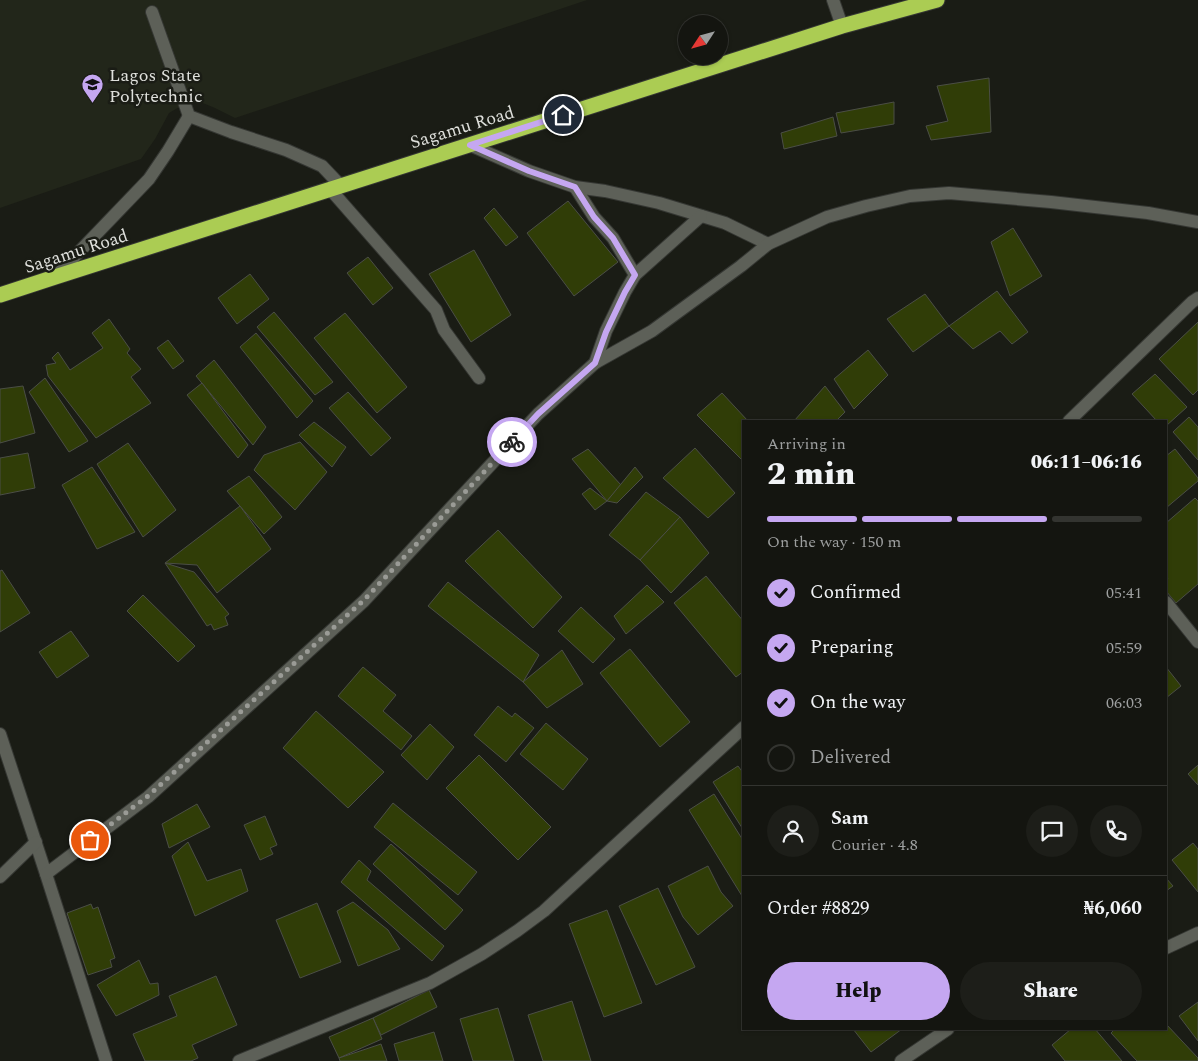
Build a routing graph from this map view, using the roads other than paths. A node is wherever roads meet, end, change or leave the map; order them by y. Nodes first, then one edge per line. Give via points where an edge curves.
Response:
1 (833, 0) edge
2 (937, 0) edge
3 (152, 12) dead end
4 (842, 26) junction
5 (189, 116) junction
6 (470, 145) junction
7 (336, 187) junction
8 (575, 187) junction
9 (700, 216) junction
10 (1198, 222) edge
11 (768, 244) junction
12 (635, 275) junction
13 (55, 276) junction
14 (0, 295) edge
15 (1198, 298) edge
16 (595, 363) junction
17 (479, 378) dead end
18 (1070, 420) edge
19 (1167, 603) edge
20 (1198, 642) edge
21 (742, 728) edge
22 (0, 734) edge
23 (36, 842) junction
24 (46, 874) junction
25 (0, 877) edge
26 (1198, 933) edge
27 (1167, 948) edge
28 (947, 1030) edge
29 (106, 1061) edge
30 (239, 1061) edge
31 (901, 1061) edge

1 - 4 street
2 - 4 highway, Sagamu Road
3 - 5 street
4 - 6 highway, Sagamu Road
5 - 7 street via 322,166
5 - 13 street via 149,179
6 - 7 highway, Sagamu Road
6 - 8 street
7 - 13 highway, Sagamu Road
7 - 17 street via 436,310 444,330
8 - 9 street via 660,203
8 - 12 street via 594,217 613,238
9 - 11 street via 725,223
9 - 12 street
10 - 11 street via 1148,212 949,193 910,196 866,206 827,217
11 - 16 street via 652,331
12 - 16 street via 606,332
13 - 14 highway, Sagamu Road
15 - 18 street
16 - 24 street via 538,414 364,600 148,796
19 - 20 street
21 - 30 street via 544,911 517,931 430,982
22 - 23 street
23 - 24 street
23 - 25 street
24 - 29 street
26 - 27 street
28 - 31 street

